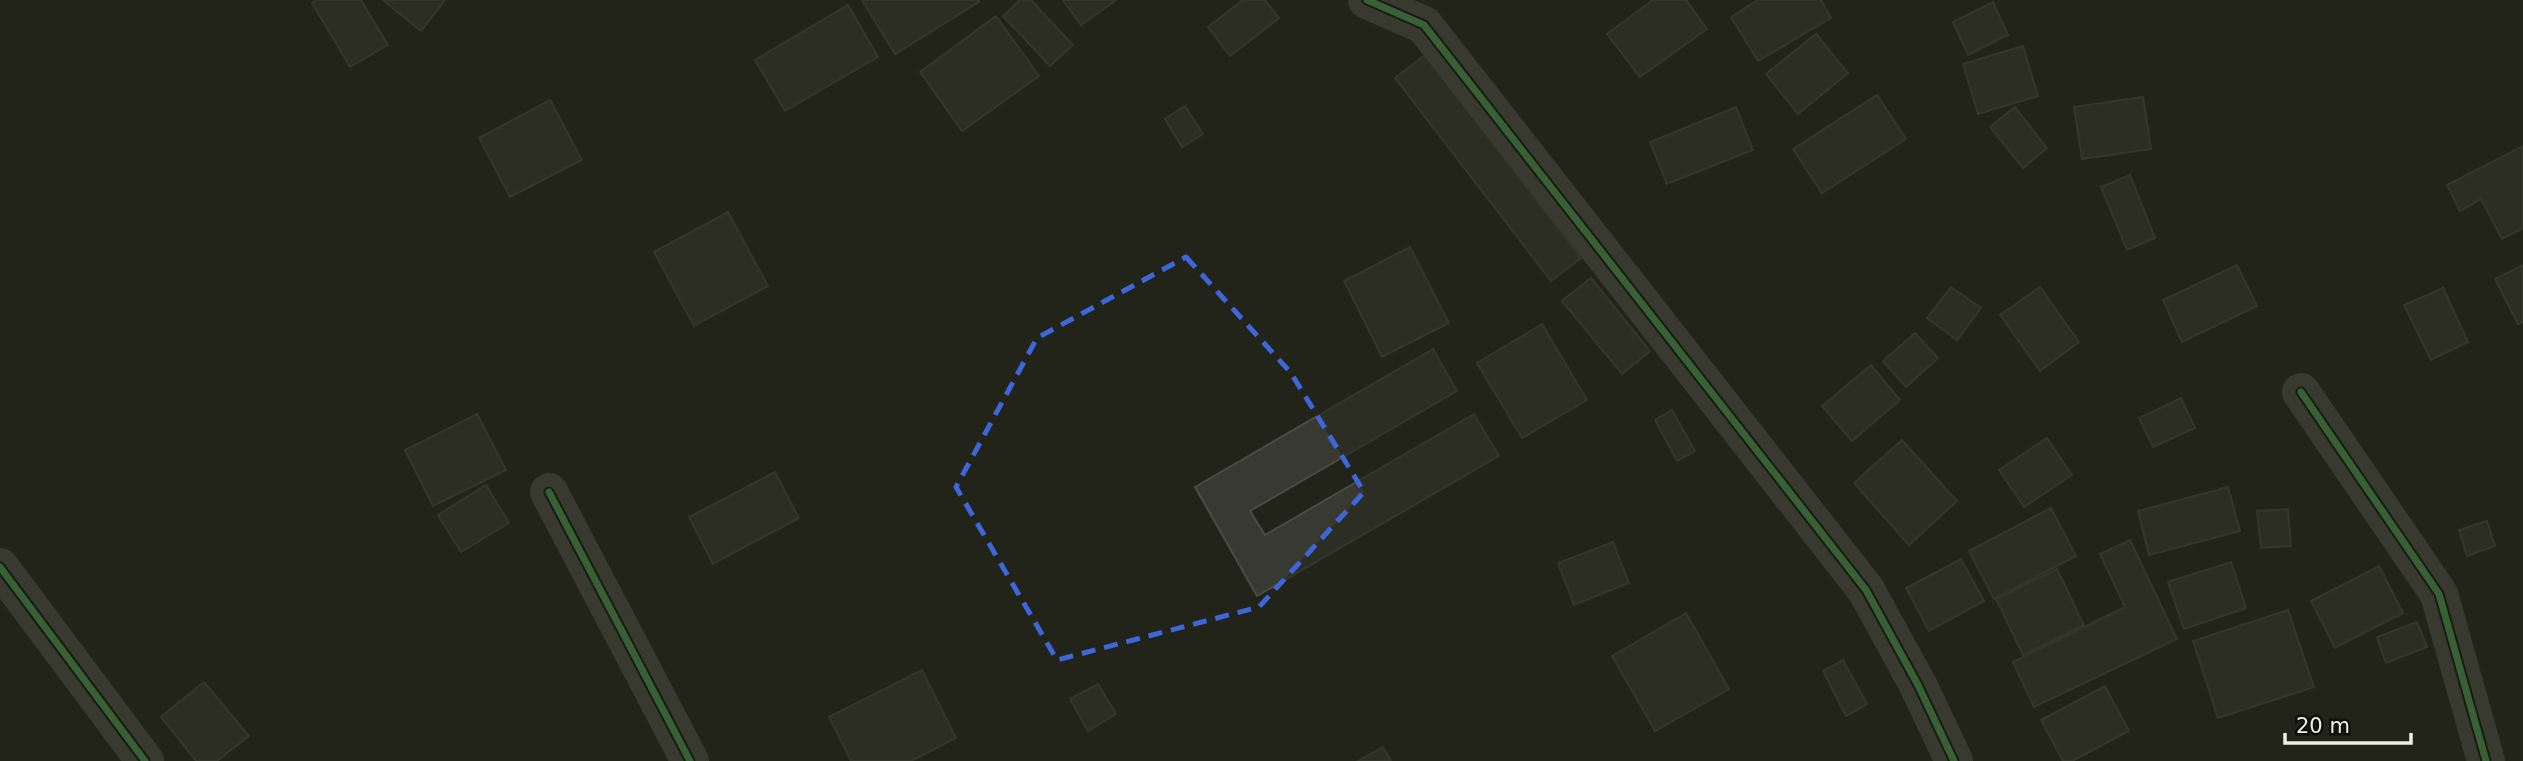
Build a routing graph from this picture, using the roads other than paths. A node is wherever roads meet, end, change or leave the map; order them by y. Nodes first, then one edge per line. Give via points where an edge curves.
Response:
1 (1367, 0) edge
2 (1432, 13) edge
3 (2301, 392) dead end
4 (549, 492) dead end
5 (0, 567) edge
6 (145, 761) edge
7 (690, 761) edge
8 (1954, 761) edge
9 (2486, 761) edge

1 - 2 street
2 - 8 street via 1866,590
3 - 9 street via 2439,594
4 - 7 street
5 - 6 street

